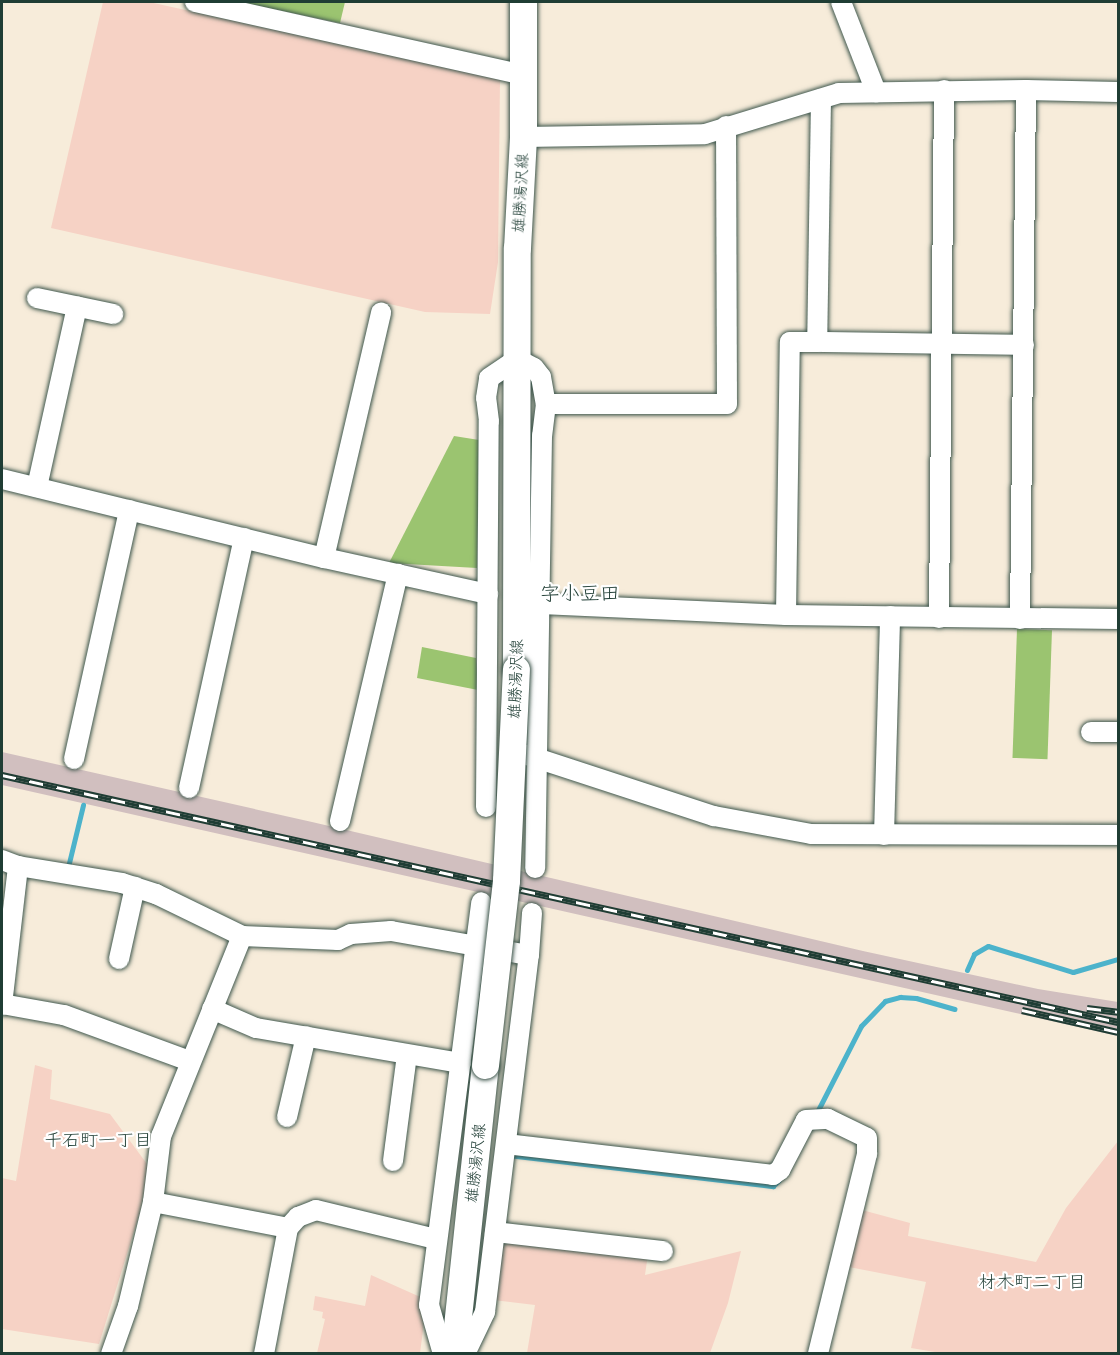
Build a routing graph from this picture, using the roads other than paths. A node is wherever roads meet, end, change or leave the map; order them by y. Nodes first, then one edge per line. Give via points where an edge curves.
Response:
1 (195, 2) edge
2 (523, 2) edge
3 (841, 2) edge
4 (523, 75) junction
5 (944, 90) junction
6 (1026, 90) junction
7 (876, 92) junction
8 (1119, 92) edge
9 (821, 99) junction
10 (726, 126) junction
11 (523, 137) junction
12 (36, 298) dead end
13 (77, 306) junction
14 (381, 313) dead end
15 (113, 314) dead end
16 (818, 342) junction
17 (944, 344) junction
18 (1024, 345) junction
19 (517, 359) junction
20 (546, 404) junction
21 (2, 479) edge
22 (37, 487) junction
23 (129, 510) junction
24 (244, 538) junction
25 (324, 558) junction
26 (398, 574) junction
27 (488, 594) junction
28 (541, 604) junction
29 (786, 615) junction
30 (890, 616) junction
31 (939, 618) junction
32 (1020, 619) junction
33 (1119, 620) edge
34 (1091, 732) dead end
35 (1119, 732) edge
36 (487, 744) junction
37 (537, 758) junction
38 (74, 759) dead end
39 (189, 788) dead end
40 (486, 807) dead end
41 (340, 821) dead end
42 (884, 835) junction
43 (1119, 835) edge
44 (10, 863) edge
45 (535, 868) dead end
46 (135, 887) junction
47 (481, 902) dead end
48 (532, 913) dead end
49 (242, 936) junction
50 (477, 947) junction
51 (530, 955) junction
52 (119, 959) dead end
53 (2, 1004) edge
54 (212, 1009) junction
55 (306, 1036) junction
56 (407, 1055) junction
57 (190, 1061) junction
58 (461, 1063) junction
59 (287, 1117) dead end
60 (506, 1144) junction
61 (393, 1161) dead end
62 (153, 1202) junction
63 (288, 1228) junction
64 (495, 1232) junction
65 (436, 1239) junction
66 (663, 1251) dead end
67 (111, 1353) edge
68 (264, 1353) edge
69 (443, 1353) edge
70 (454, 1353) edge
71 (465, 1353) edge
72 (818, 1353) edge

1 - 4 street
2 - 4 main road, 雄勝湯沢線
3 - 7 street
4 - 11 main road, 雄勝湯沢線
5 - 6 street
5 - 7 street
5 - 17 street
6 - 8 street
6 - 18 street
7 - 9 street via 838,93
9 - 10 street
9 - 16 street
10 - 11 street via 705,134
10 - 20 street via 727,404
11 - 19 main road, 雄勝湯沢線
12 - 13 street
13 - 15 street
13 - 22 street
14 - 25 street
16 - 17 street
16 - 29 street via 790,342
17 - 18 street
17 - 31 street
18 - 32 street
19 - 20 street via 542,377
19 - 27 street via 489,378 486,398
19 - 70 main road, 雄勝湯沢線, bridge via 516,669 506,880
20 - 28 street
21 - 22 street
22 - 23 street
23 - 24 street
23 - 38 street
24 - 25 street
24 - 39 street
25 - 26 street
26 - 27 street
26 - 41 street
27 - 36 street
28 - 29 street
28 - 37 street
29 - 30 street
30 - 31 street
30 - 42 street
31 - 32 street
32 - 33 street
34 - 35 street
36 - 37 street
36 - 40 street
37 - 42 street via 714,816 811,834
37 - 45 street
42 - 43 street
44 - 46 street
44 - 53 street
46 - 49 street
46 - 52 street
47 - 50 street
48 - 51 street
49 - 50 street via 338,940 351,934 390,931
49 - 54 street
50 - 51 street
50 - 58 street
51 - 60 street
53 - 57 street via 64,1015
54 - 55 street via 256,1028
54 - 57 street
55 - 56 street
55 - 59 street
56 - 58 street
56 - 61 street
57 - 62 street via 161,1136
58 - 65 street
60 - 64 street
60 - 72 street via 773,1175 780,1170 806,1120 828,1119 867,1138 867,1154
62 - 63 street
62 - 67 street via 128,1306
63 - 65 street via 298,1217 316,1210
63 - 68 street
64 - 66 street
64 - 71 street via 485,1312
65 - 69 street via 429,1305

